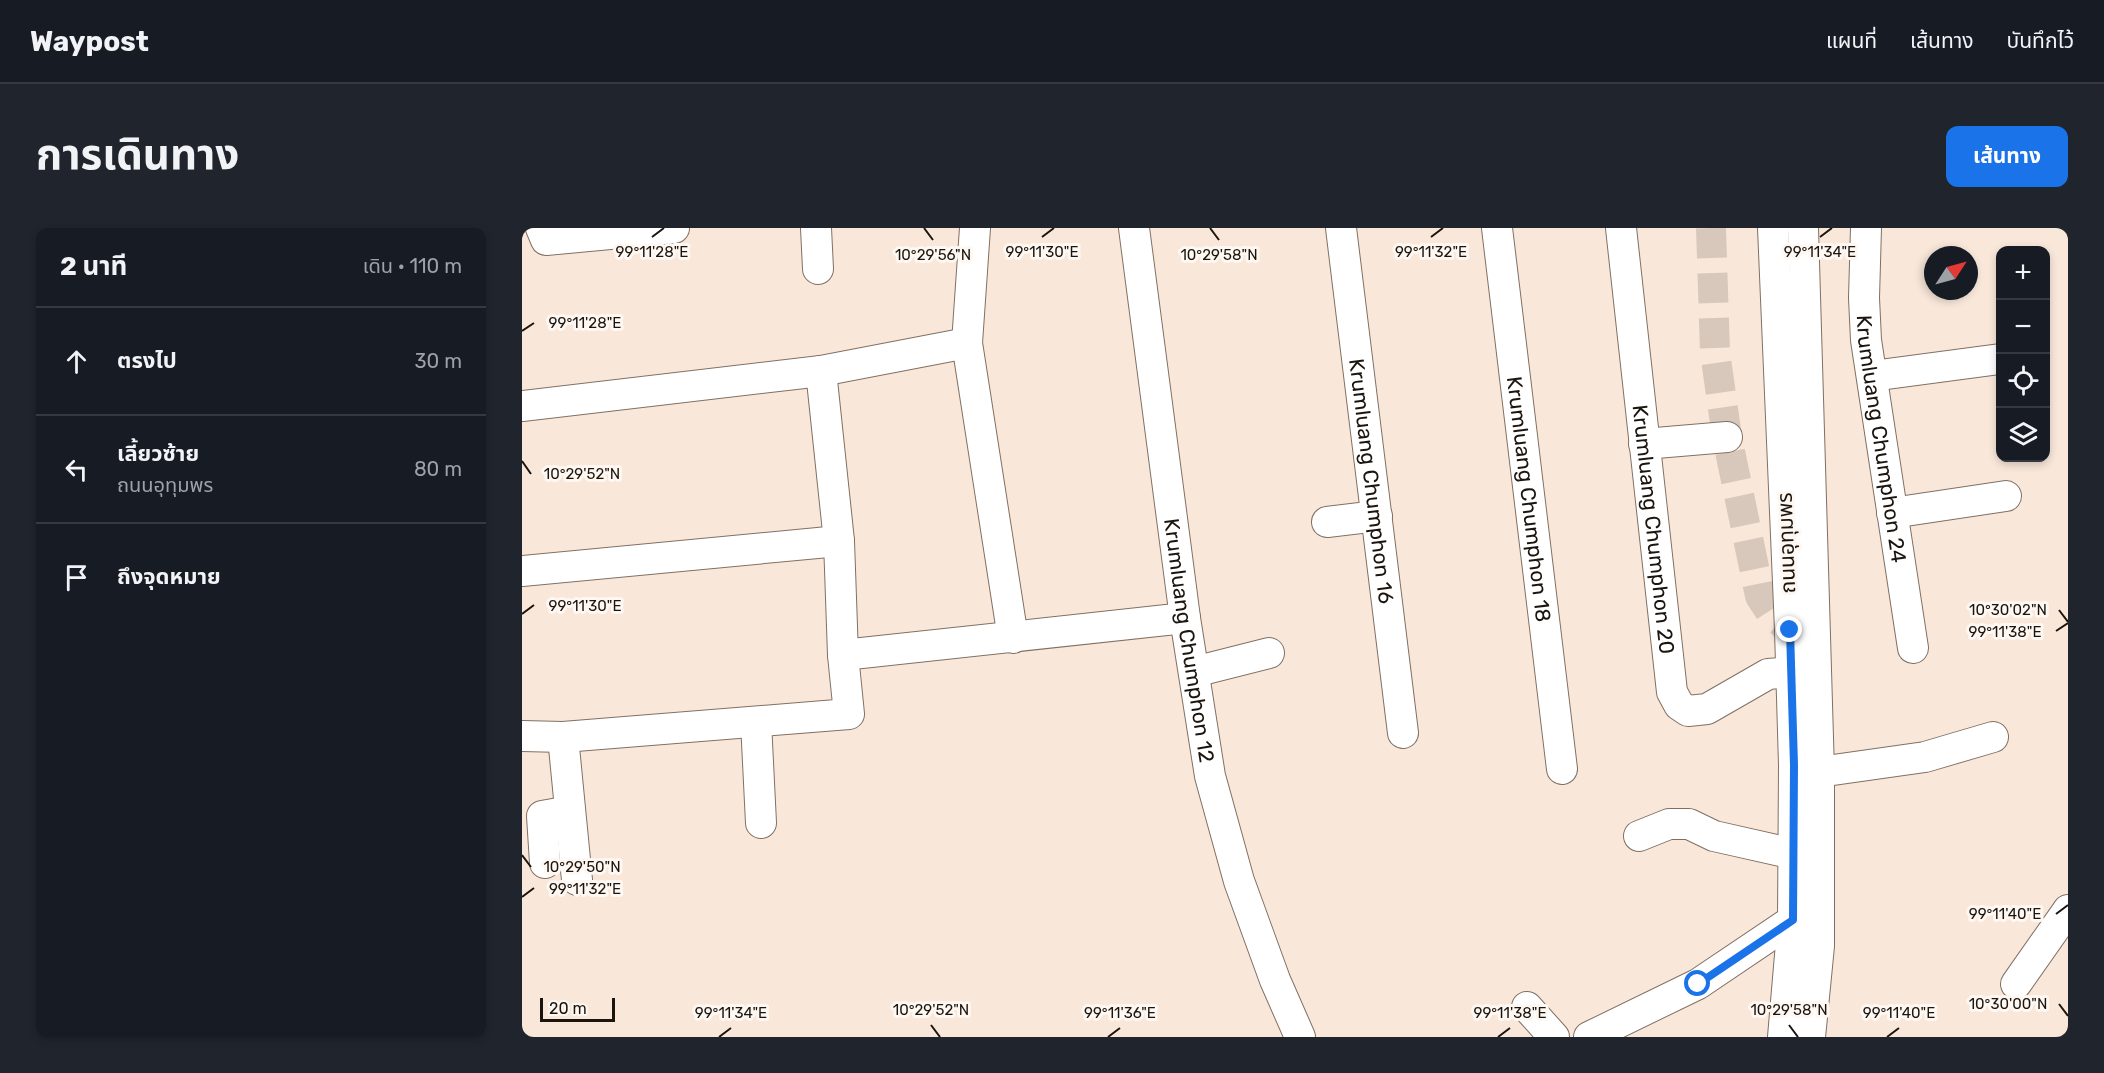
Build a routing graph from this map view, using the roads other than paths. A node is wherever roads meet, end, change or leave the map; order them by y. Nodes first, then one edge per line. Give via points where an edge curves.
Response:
1 (541, 228) edge
2 (674, 228) edge
3 (816, 228) edge
4 (975, 228) edge
5 (1134, 228) edge
6 (1341, 228) edge
7 (1497, 228) edge
8 (1622, 228) edge
9 (1773, 228) edge
10 (1803, 228) edge
11 (1866, 228) edge
12 (818, 269) dead end
13 (967, 343) junction
14 (1996, 360) edge
15 (821, 371) junction
16 (1872, 376) junction
17 (522, 406) edge
18 (1727, 437) dead end
19 (1644, 444) junction
20 (2006, 496) dead end
21 (1892, 513) junction
22 (1377, 516) junction
23 (1327, 522) dead end
24 (839, 541) junction
25 (522, 571) edge
26 (1185, 618) junction
27 (1013, 638) junction
28 (1913, 648) dead end
29 (1269, 653) dead end
30 (843, 655) junction
31 (1194, 672) junction
32 (1792, 672) junction
33 (756, 722) junction
34 (1403, 733) dead end
35 (522, 736) edge
36 (563, 737) junction
37 (1993, 737) dead end
38 (1562, 770) dead end
39 (1819, 772) junction
40 (570, 811) junction
41 (761, 823) dead end
42 (1639, 836) dead end
43 (1794, 854) junction
44 (546, 863) dead end
45 (577, 880) dead end
46 (2068, 910) edge
47 (1793, 920) junction
48 (2016, 984) dead end
49 (1527, 1007) dead end
50 (1300, 1037) edge
51 (1554, 1037) edge
52 (1589, 1037) edge
53 (1783, 1037) edge
54 (1810, 1037) edge

1 - 2 street via 546,240
3 - 12 street
4 - 13 street
5 - 26 street, Krumluang Chumphon 12
6 - 22 street, Krumluang Chumphon 16
7 - 38 street, Krumluang Chumphon 18
8 - 19 street, Krumluang Chumphon 20
9 - 32 street, ถนนอุทุมพร
10 - 39 street, ถนนอุทุมพร
11 - 16 street, Krumluang Chumphon 24 via 1864,298
13 - 15 street
13 - 27 street
14 - 16 street
15 - 17 street
15 - 24 street
16 - 21 street, Krumluang Chumphon 24
18 - 19 street
19 - 32 street, Krumluang Chumphon 20 via 1672,692 1679,705 1688,711 1707,709 1768,674
20 - 21 street
21 - 28 street, Krumluang Chumphon 24
22 - 23 street
22 - 34 street, Krumluang Chumphon 16
24 - 25 street
24 - 30 street
26 - 27 street
26 - 31 street, Krumluang Chumphon 12
27 - 30 street
29 - 31 street
30 - 33 street via 849,714
31 - 50 street, Krumluang Chumphon 12 via 1210,776 1239,880
32 - 43 street, ถนนอุทุมพร
33 - 36 street
33 - 41 street
35 - 36 street
36 - 40 street
37 - 39 street via 1925,758
39 - 54 street, ถนนอุทุมพร via 1819,946
40 - 44 street via 542,816
40 - 45 street
42 - 43 street via 1669,824 1689,824 1714,837
43 - 47 street, ถนนอุทุมพร
46 - 48 street
47 - 52 street via 1698,984
47 - 53 street, ถนนอุทุมพร
49 - 51 street

